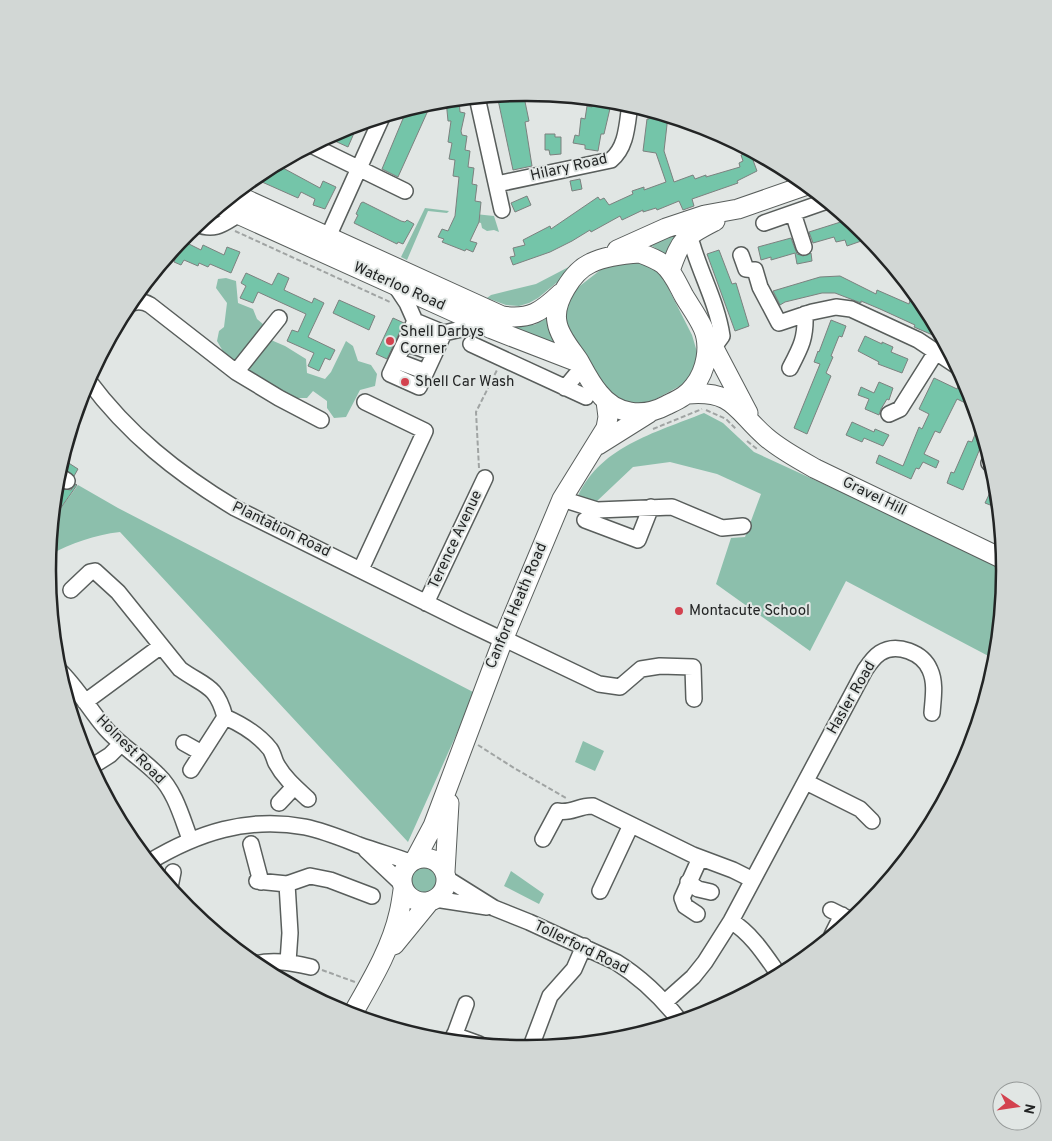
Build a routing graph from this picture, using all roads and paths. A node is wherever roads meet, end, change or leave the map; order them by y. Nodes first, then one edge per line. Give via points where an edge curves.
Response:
1 (479, 104) edge
2 (628, 112) edge
3 (378, 125) edge
4 (318, 149) edge
5 (359, 169) junction
6 (497, 184) junction
7 (798, 188) edge
8 (404, 191) dead end
9 (241, 197) edge
10 (819, 204) edge
11 (738, 209) junction
12 (502, 210) dead end
13 (793, 213) junction
14 (221, 215) edge
15 (764, 223) dead end
16 (205, 228) edge
17 (328, 237) junction
18 (692, 244) dead end
19 (804, 247) dead end
20 (740, 255) dead end
21 (591, 263) junction
22 (670, 271) junction
23 (570, 284) junction
24 (395, 285) junction
25 (141, 302) edge
26 (805, 314) junction
27 (278, 318) dead end
28 (483, 324) junction
29 (704, 330) junction
30 (406, 336) junction
31 (471, 344) dead end
32 (714, 348) junction
33 (936, 352) junction
34 (435, 353) junction
35 (944, 357) edge
36 (502, 359) junction
37 (582, 366) junction
38 (790, 368) dead end
39 (236, 372) junction
40 (94, 387) edge
41 (565, 388) junction
42 (688, 394) junction
43 (586, 397) dead end
44 (606, 401) junction
45 (365, 402) dead end
46 (649, 413) junction
47 (889, 414) dead end
48 (322, 420) dead end
49 (753, 423) junction
50 (593, 449) junction
51 (485, 478) joint
52 (562, 499) junction
53 (651, 508) junction
54 (585, 520) dead end
55 (743, 526) dead end
56 (996, 555) edge
57 (361, 569) junction
58 (71, 590) dead end
59 (426, 603) junction
60 (503, 640) junction
61 (161, 646) junction
62 (69, 679) edge
63 (694, 699) dead end
64 (84, 702) junction
65 (932, 713) dead end
66 (225, 717) junction
67 (466, 736) junction
68 (184, 743) dead end
69 (121, 744) junction
70 (202, 753) junction
71 (98, 763) edge
72 (191, 770) dead end
73 (453, 770) junction
74 (806, 782) junction
75 (294, 787) junction
76 (308, 799) dead end
77 (279, 803) dead end
78 (587, 806) junction
79 (872, 821) dead end
80 (631, 825) junction
81 (190, 839) junction
82 (543, 839) dead end
83 (251, 844) dead end
84 (359, 844) junction
85 (700, 858) junction
86 (155, 859) edge
87 (413, 860) junction
88 (445, 875) junction
89 (753, 880) junction
90 (688, 882) junction
91 (287, 884) junction
92 (402, 886) junction
93 (600, 891) dead end
94 (711, 892) dead end
95 (372, 896) dead end
96 (433, 900) junction
97 (494, 908) junction
98 (697, 914) dead end
99 (731, 921) junction
100 (584, 946) junction
101 (267, 962) edge
102 (288, 962) junction
103 (378, 966) junction
104 (312, 967) joint
105 (774, 969) edge
106 (357, 983) dead end
107 (665, 1002) junction
108 (466, 1004) dead end
109 (356, 1008) edge
110 (676, 1015) edge
111 (454, 1034) edge
112 (533, 1040) edge

1 - 6 street
2 - 6 street, Hilary Road via 622,147 611,160
3 - 5 street
4 - 5 street
5 - 8 street
5 - 17 street
6 - 12 street
7 - 11 main road
9 - 17 main road, Waterloo Road
10 - 13 street
11 - 21 main road via 704,215 666,228
11 - 22 main road via 682,241
13 - 15 street
13 - 19 street
14 - 16 street
14 - 24 main road, Waterloo Road via 238,214
14 - 30 path via 370,294
17 - 23 main road, Waterloo Road via 502,316 533,314 546,307
18 - 32 street via 719,321 722,336
20 - 26 street via 746,269 755,270 779,323
21 - 22 main road via 640,253 657,260
21 - 23 main road
22 - 29 main road
23 - 37 main road via 556,311 557,324
24 - 28 main road, Waterloo Road
24 - 30 street via 407,303
25 - 39 street via 150,305
26 - 33 street via 836,307 851,308
26 - 38 street via 803,343
27 - 39 street
28 - 34 street
28 - 37 main road, Waterloo Road
29 - 32 main road, Gravel Hill
29 - 42 main road via 707,352 704,367
30 - 34 street
30 - 34 street
30 - 34 street
31 - 36 street
32 - 49 main road, Gravel Hill
33 - 35 street
33 - 47 street via 900,409
36 - 41 street
36 - 51 path via 476,412 480,475
37 - 41 street
37 - 44 main road via 598,394
39 - 48 street
40 - 57 street, Plantation Road via 148,447 207,491 235,508
41 - 43 street
42 - 46 main road
42 - 49 main road, Gravel Hill via 718,395 728,399
44 - 46 main road via 617,409
44 - 50 main road, Canford Heath Road via 606,428
45 - 57 street via 425,431
46 - 50 main road, Canford Heath Road
49 - 56 main road, Gravel Hill via 787,453 816,469
50 - 52 main road, Canford Heath Road
51 - 59 street, Terence Avenue
52 - 53 street via 597,510
52 - 60 main road, Canford Heath Road
53 - 54 street via 638,540
53 - 55 street via 672,507 722,528
57 - 59 street, Plantation Road
58 - 61 street via 95,571 118,592
59 - 60 street, Plantation Road
60 - 63 street, Plantation Road via 599,684 620,687 641,669 693,667
60 - 67 main road, Canford Heath Road
61 - 64 street
61 - 66 street via 180,669 215,692
62 - 64 street, Holnest Road
64 - 69 street, Holnest Road
65 - 74 street, Hasler Road via 934,682 923,660 904,649 881,652 865,670
66 - 70 street
66 - 75 street via 256,735 271,750
67 - 73 main road, Canford Heath Road
67 - 78 path via 557,793
68 - 70 street
69 - 71 street
69 - 81 street, Holnest Road via 159,776 169,789
70 - 72 street
73 - 87 main road, Canford Heath Road via 433,826
73 - 88 main road, Canford Heath Road
74 - 79 street via 860,809
74 - 89 street, Hasler Road
75 - 76 street
75 - 77 street
78 - 80 street via 594,806
78 - 82 street via 569,812 558,811
80 - 85 street
80 - 93 street
81 - 84 street via 229,828 281,824 330,833
81 - 86 street
83 - 91 street via 259,881
84 - 87 street
84 - 92 street via 374,855
85 - 89 street
85 - 90 street
87 - 88 main road via 430,858 437,861
87 - 92 main road via 403,871
88 - 96 main road via 444,890
88 - 97 street, Tollerford Road
89 - 99 street, Hasler Road
90 - 94 street
90 - 98 street via 682,900
91 - 95 street via 310,876
91 - 102 street
92 - 96 main road via 418,902
92 - 103 main road via 395,928
96 - 97 street, Tollerford Road
96 - 103 main road
97 - 100 street, Tollerford Road
99 - 105 street via 758,945
99 - 107 street, Hasler Road via 693,977
100 - 107 street, Tollerford Road via 628,969
100 - 112 street via 574,969 550,996
101 - 102 street
102 - 104 street
103 - 109 main road
104 - 106 path
107 - 110 street, Tollerford Road
108 - 111 street

